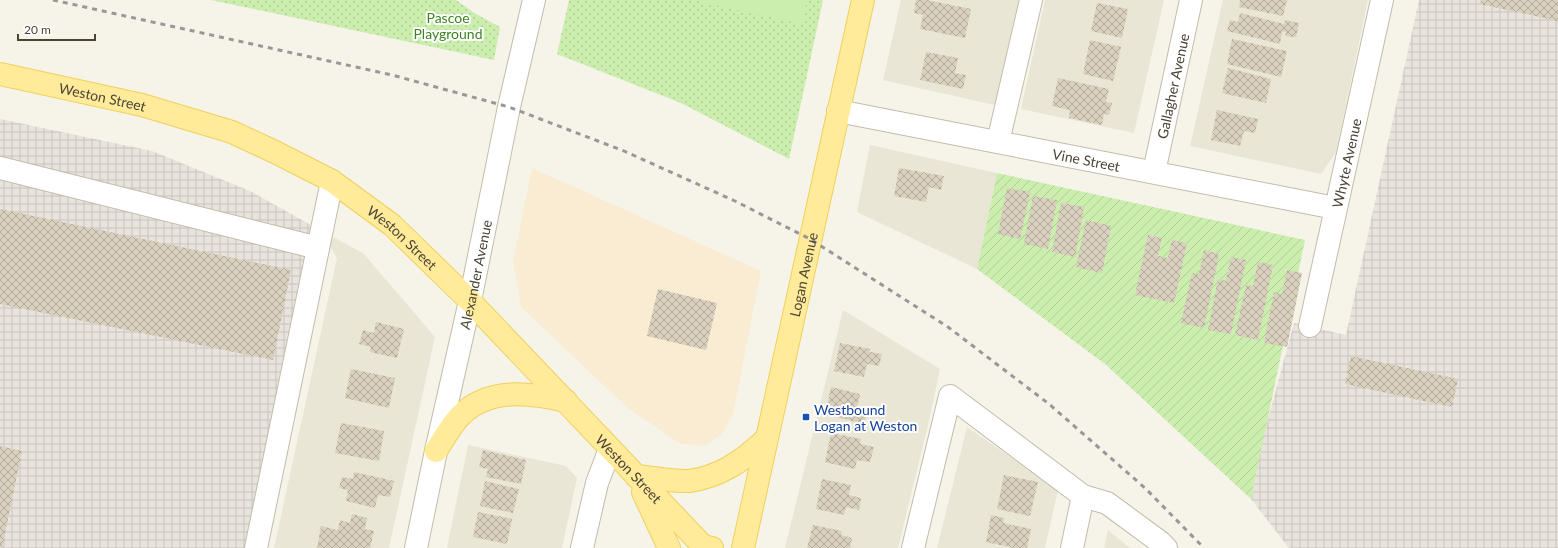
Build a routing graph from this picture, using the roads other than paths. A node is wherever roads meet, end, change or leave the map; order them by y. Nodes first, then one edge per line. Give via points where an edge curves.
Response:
1 (863, 0) edge
2 (1030, 0) edge
3 (1191, 0) edge
4 (1382, 0) edge
5 (530, 1) edge
6 (0, 74) edge
7 (838, 111) junction
8 (998, 142) junction
9 (0, 168) edge
10 (1154, 172) junction
11 (332, 181) junction
12 (1335, 208) junction
13 (318, 248) junction
14 (470, 301) junction
15 (1310, 326) dead end
16 (566, 401) junction
17 (766, 439) junction
18 (610, 449) junction
19 (436, 451) junction
20 (636, 476) junction
21 (1083, 496) junction
22 (256, 548) edge
23 (416, 548) edge
24 (582, 548) edge
25 (669, 548) edge
26 (712, 548) edge
27 (743, 548) edge
28 (914, 548) edge
29 (1072, 548) edge
30 (1166, 548) edge

1 - 7 main road, Logan Avenue
2 - 8 street
3 - 10 street, Gallagher Avenue
4 - 12 street, Whyte Avenue
5 - 14 street, Alexander Avenue
6 - 11 main road, Weston Street via 142,105 225,130 276,152
7 - 8 street, Vine Street
7 - 17 main road, Logan Avenue
8 - 10 street, Vine Street
9 - 13 street
10 - 12 street, Vine Street
11 - 13 street
11 - 14 main road, Weston Street via 392,225
12 - 15 street, Whyte Avenue
13 - 22 street
14 - 16 main road, Weston Street
14 - 19 street, Alexander Avenue
16 - 18 main road, Weston Street
16 - 19 main road via 516,393 485,400 459,416
17 - 20 main road via 733,466 703,478 687,481
17 - 27 main road, Logan Avenue
18 - 20 main road, Weston Street
18 - 24 street via 597,483
19 - 23 street, Alexander Avenue
20 - 25 main road
20 - 26 main road, Weston Street via 703,546
21 - 28 street via 950,396
21 - 29 street
21 - 30 street via 1107,503

